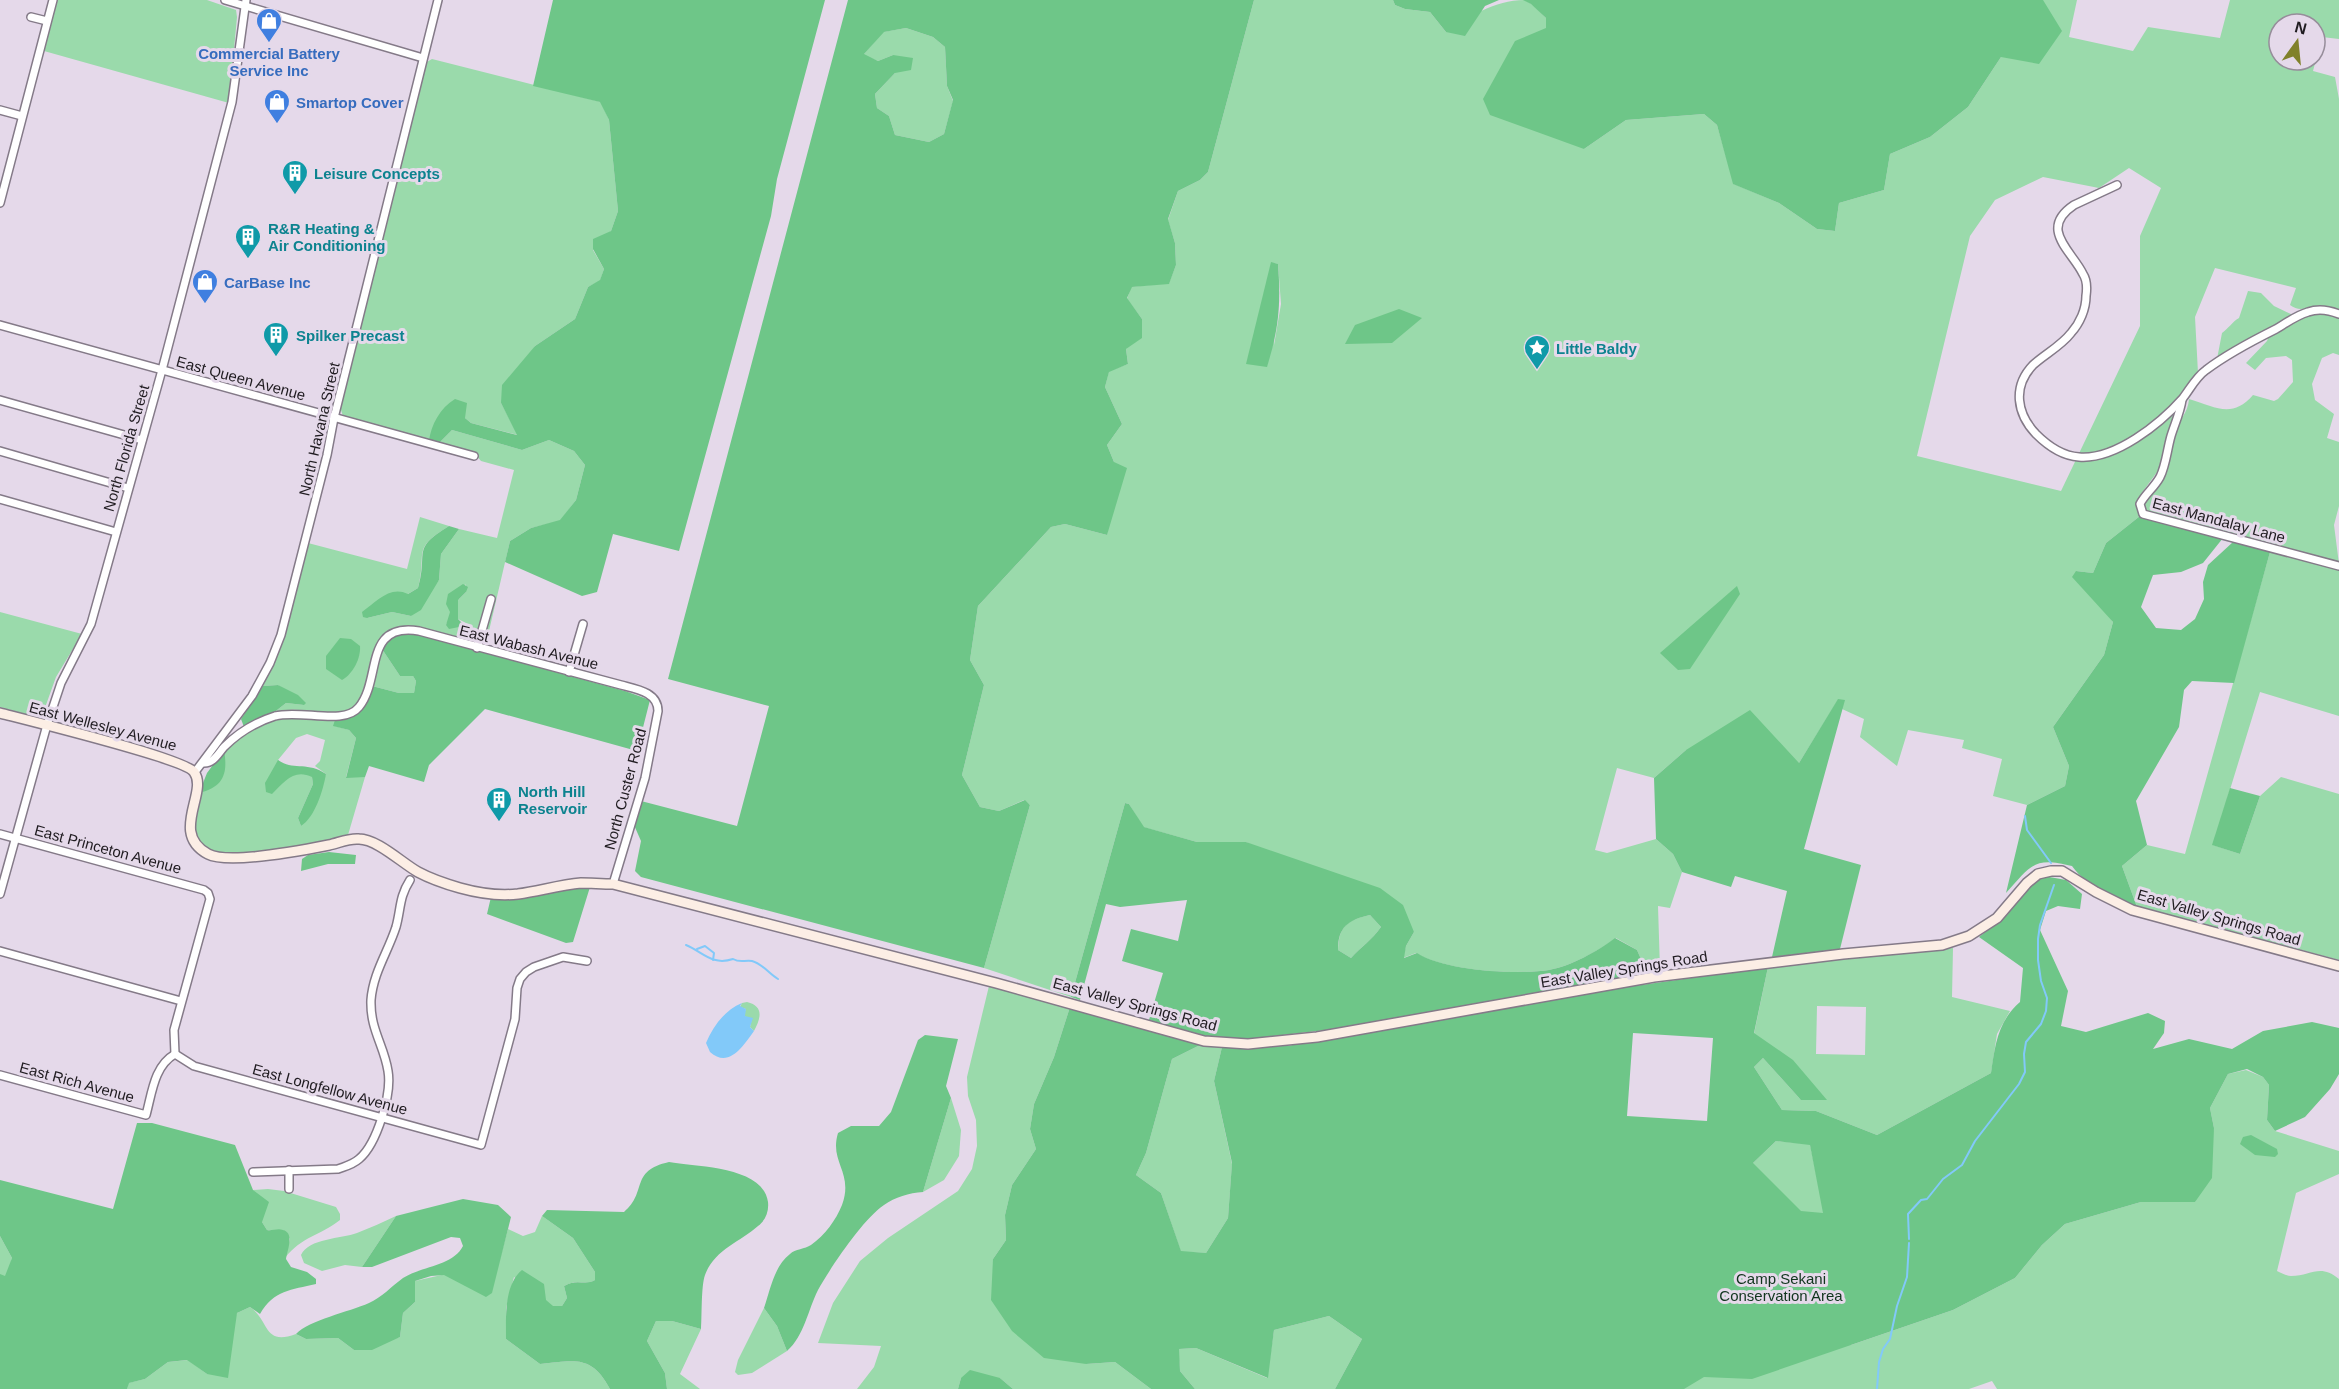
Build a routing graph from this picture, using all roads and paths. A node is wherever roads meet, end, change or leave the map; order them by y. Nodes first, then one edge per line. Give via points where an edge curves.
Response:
1 (53, 0) edge
2 (225, 0) edge
3 (438, 0) edge
4 (245, 3) edge
5 (31, 17) dead end
6 (47, 21) junction
7 (423, 58) junction
8 (0, 110) edge
9 (22, 116) junction
10 (2117, 185) dead end
11 (0, 203) edge
12 (2339, 314) edge
13 (0, 326) edge
14 (162, 370) junction
15 (2182, 399) junction
16 (0, 400) edge
17 (334, 418) junction
18 (142, 440) junction
19 (0, 451) edge
20 (474, 456) dead end
21 (128, 488) junction
22 (0, 499) edge
23 (116, 532) junction
24 (2339, 566) edge
25 (491, 599) dead end
26 (583, 624) dead end
27 (477, 648) junction
28 (569, 672) junction
29 (656, 700) joint
30 (0, 713) edge
31 (47, 725) junction
32 (203, 763) junction
33 (195, 772) junction
34 (0, 834) edge
35 (15, 838) junction
36 (410, 880) dead end
37 (613, 884) junction
38 (0, 894) edge
39 (0, 951) edge
40 (587, 961) dead end
41 (2339, 966) edge
42 (181, 1001) junction
43 (175, 1054) junction
44 (0, 1075) edge
45 (381, 1116) junction
46 (290, 1170) junction
47 (253, 1172) dead end
48 (289, 1189) dead end

1 - 6 street
2 - 4 street
3 - 7 street, North Havana Street
4 - 7 street
4 - 14 street, North Florida Street via 232,102
5 - 6 street
6 - 9 street
7 - 17 street, North Havana Street
8 - 9 street
9 - 11 street
10 - 15 street via 2068,209 2060,222 2063,246 2086,282 2084,310 2073,331 2028,372 2021,386 2020,412 2040,438 2060,452 2094,456 2107,454 2135,439
12 - 15 street via 2325,309 2307,312 2249,343 2204,371
13 - 14 street, East Queen Avenue
14 - 17 street, East Queen Avenue
14 - 18 street, North Florida Street
15 - 24 street, East Mandalay Lane via 2164,467 2140,504 2143,514
16 - 18 street
17 - 20 street, East Queen Avenue
17 - 32 street, North Havana Street via 274,653 246,705
18 - 21 street, North Florida Street
19 - 21 street
21 - 23 street, North Florida Street
22 - 23 street
23 - 31 street, North Florida Street via 91,624 61,683
25 - 27 street
26 - 28 street
27 - 28 street, East Wabash Avenue
27 - 32 street, East Wabash Avenue via 419,631 392,633 379,648 364,699 353,713 343,717 299,713 274,717 244,731 212,761
28 - 29 street, East Wabash Avenue via 631,688
29 - 37 street, North Custer Road via 657,716 645,778
30 - 31 street, East Wellesley Avenue
31 - 33 street, East Wellesley Avenue via 175,761
31 - 35 street, North Florida Street
32 - 33 street, North Havana Street
33 - 37 street, East Valley Springs Road via 198,785 191,812 192,834 201,850 218,858 307,849 362,838 418,872 476,892 516,894 582,883
34 - 35 street, East Princeton Avenue
35 - 38 street, North Florida Street
35 - 42 street, East Princeton Avenue via 208,893 210,899
36 - 45 street via 401,896 397,924 378,968 371,999 374,1032 388,1069
37 - 41 street, East Valley Springs Road via 1204,1041 1248,1044 1317,1037 1654,977 1942,945 1969,936 1997,918 2027,883 2038,874 2051,871 2062,871 2132,910
39 - 42 street
40 - 45 street, East Longfellow Avenue via 563,957 534,967 520,980 515,1019 481,1145
42 - 43 street via 174,1030
43 - 44 street, East Rich Avenue via 159,1067 146,1115
43 - 45 street, East Longfellow Avenue via 194,1066
45 - 46 street via 367,1150 351,1165
46 - 47 street
46 - 48 street

